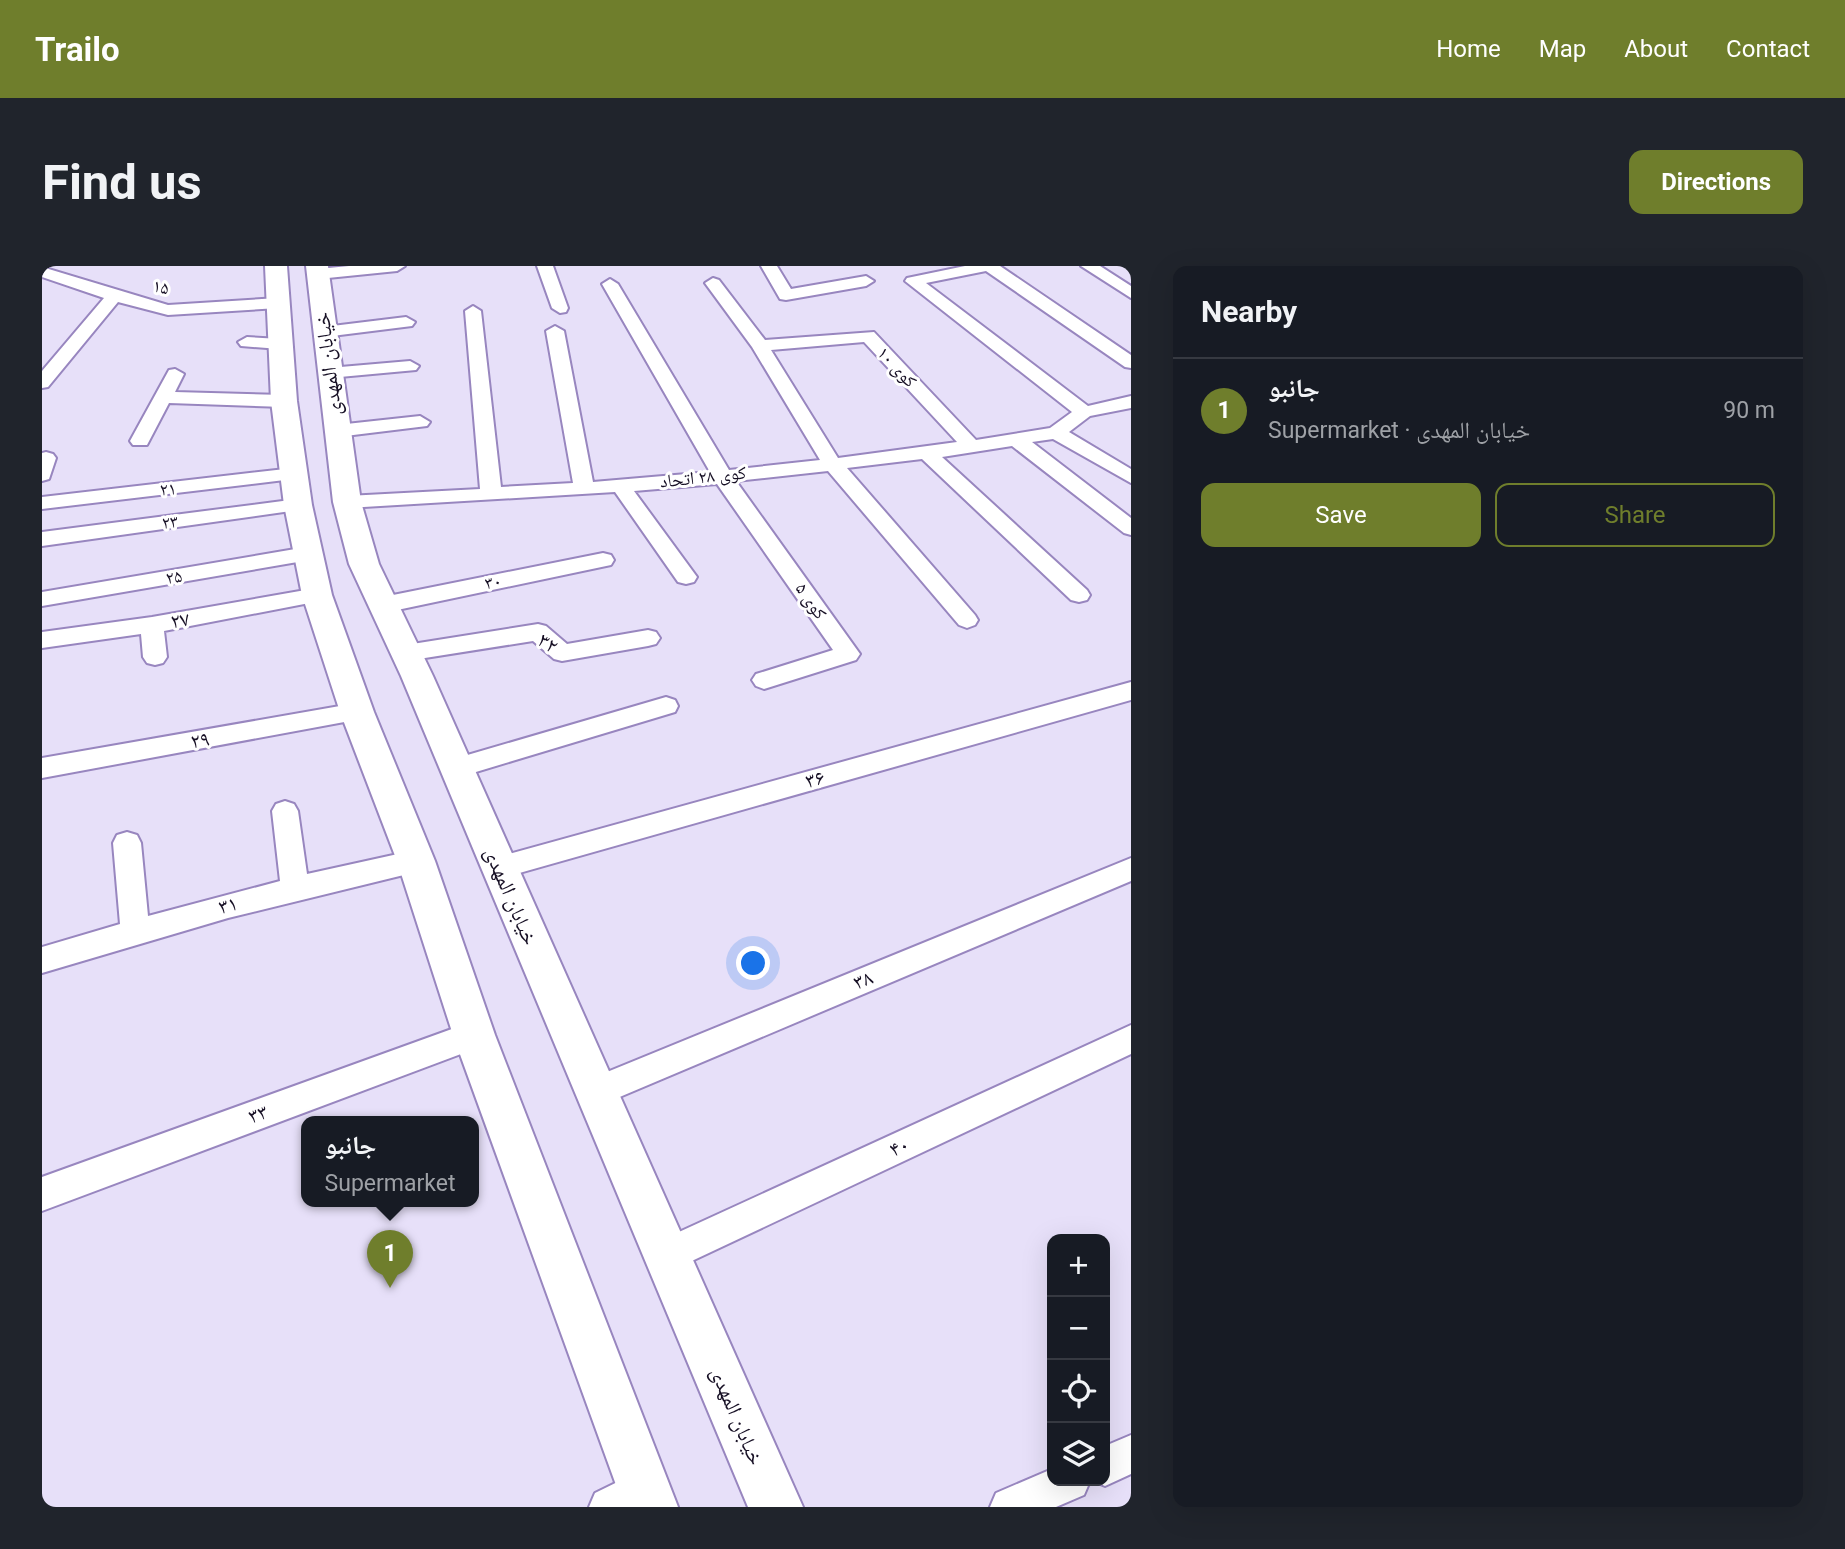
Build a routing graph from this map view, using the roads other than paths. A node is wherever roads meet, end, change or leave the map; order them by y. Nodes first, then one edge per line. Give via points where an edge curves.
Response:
1 (397, 266) edge
2 (545, 266) edge
3 (769, 266) edge
4 (989, 266) edge
5 (1090, 266) edge
6 (317, 270) edge
7 (47, 274) edge
8 (1131, 277) edge
9 (866, 281) dead end
10 (1113, 282) junction
11 (713, 283) dead end
12 (610, 284) dead end
13 (277, 285) edge
14 (1131, 293) edge
15 (114, 296) junction
16 (560, 308) dead end
17 (473, 311) dead end
18 (407, 322) dead end
19 (555, 331) dead end
20 (324, 332) junction
21 (760, 346) junction
22 (1131, 363) edge
23 (410, 366) dead end
24 (329, 373) junction
25 (175, 374) dead end
26 (42, 383) edge
27 (162, 397) junction
28 (284, 401) junction
29 (1131, 402) edge
30 (1084, 412) junction
31 (420, 422) dead end
32 (337, 431) junction
33 (1056, 433) junction
34 (1017, 440) junction
35 (140, 441) dead end
36 (972, 447) junction
37 (927, 453) junction
38 (831, 462) junction
39 (723, 477) junction
40 (1131, 477) edge
41 (620, 485) junction
42 (584, 489) junction
43 (296, 490) junction
44 (491, 494) junction
45 (347, 502) junction
46 (42, 503) edge
47 (1131, 528) edge
48 (42, 538) edge
49 (307, 554) junction
50 (603, 560) dead end
51 (686, 577) dead end
52 (317, 595) junction
53 (1079, 595) dead end
54 (42, 599) edge
55 (383, 605) junction
56 (967, 620) dead end
57 (152, 625) junction
58 (648, 638) dead end
59 (42, 640) edge
60 (406, 653) junction
61 (155, 657) dead end
62 (764, 680) dead end
63 (1131, 691) edge
64 (666, 706) dead end
65 (357, 712) junction
66 (42, 768) edge
67 (456, 768) junction
68 (285, 811) dead end
69 (127, 843) dead end
70 (416, 861) junction
71 (498, 867) junction
72 (1131, 869) edge
73 (295, 887) junction
74 (135, 930) junction
75 (42, 960) edge
76 (474, 1035) junction
77 (1131, 1039) edge
78 (596, 1092) junction
79 (42, 1194) edge
80 (667, 1255) junction
81 (1131, 1454) edge
82 (1110, 1464) edge
83 (1058, 1486) edge
84 (648, 1498) edge
85 (609, 1507) edge
86 (776, 1507) edge
87 (1010, 1507) edge

1 - 6 street
2 - 16 street
3 - 9 street via 786,295
4 - 22 street
4 - 30 street via 913,281
5 - 10 street
6 - 20 street, خیابان المهدی
7 - 15 street, ۱۵
8 - 10 street
10 - 14 street
11 - 21 street
12 - 39 street
13 - 15 street, ۱۵ via 168,310
13 - 28 street, خیابان المهدی via 263,343
15 - 26 street
17 - 44 street
18 - 20 street
19 - 42 street
20 - 24 street, خیابان المهدی
21 - 36 street, کوی ۱۰ via 868,336
21 - 38 street
23 - 24 street
24 - 32 street, خیابان المهدی
25 - 27 street
27 - 28 street
27 - 35 street
28 - 43 street, خیابان المهدی
29 - 30 street
30 - 33 street
31 - 32 street
32 - 45 street, خیابان المهدی
33 - 34 street, کوی ۲۸ اتحاد
33 - 40 street
34 - 36 street, کوی ۲۸ اتحاد
34 - 47 street
36 - 37 street, کوی ۲۸ اتحاد
37 - 38 street, کوی ۲۸ اتحاد
37 - 53 street
38 - 39 street, کوی ۲۸ اتحاد
38 - 56 street
39 - 41 street, کوی ۲۸ اتحاد
39 - 62 street, کوی ۵ via 848,654
41 - 42 street, کوی ۲۸ اتحاد
41 - 51 street
42 - 44 street, کوی ۲۸ اتحاد
43 - 46 street, ۲۱
43 - 48 street, ۲۳
43 - 49 street, خیابان المهدی
44 - 45 street, کوی ۲۸ اتحاد
45 - 55 street, خیابان المهدی via 363,564
49 - 52 street, خیابان المهدی
49 - 54 street, ۲۵
50 - 55 street, ۳۰
52 - 57 street, ۲۷
52 - 65 street, خیابان المهدی
55 - 60 street, خیابان المهدی
57 - 59 street, ۲۷
57 - 61 street
58 - 60 street, ۳۲ via 562,653 538,632
60 - 67 street, خیابان المهدی
63 - 71 street, ۳۶
64 - 67 street
65 - 66 street, ۲۹
65 - 70 street, خیابان المهدی
67 - 71 street, خیابان المهدی
68 - 73 street
69 - 74 street
70 - 73 street, ۳۱
70 - 76 street, خیابان المهدی
71 - 78 street, خیابان المهدی
72 - 78 street, ۳۸
73 - 74 street, ۳۱
74 - 75 street, ۳۱
76 - 79 street, ۳۳
76 - 84 street, خیابان المهدی
77 - 80 street, ۴۰
78 - 80 street, خیابان المهدی
80 - 86 street, خیابان المهدی
81 - 82 street
83 - 87 street
84 - 85 street

